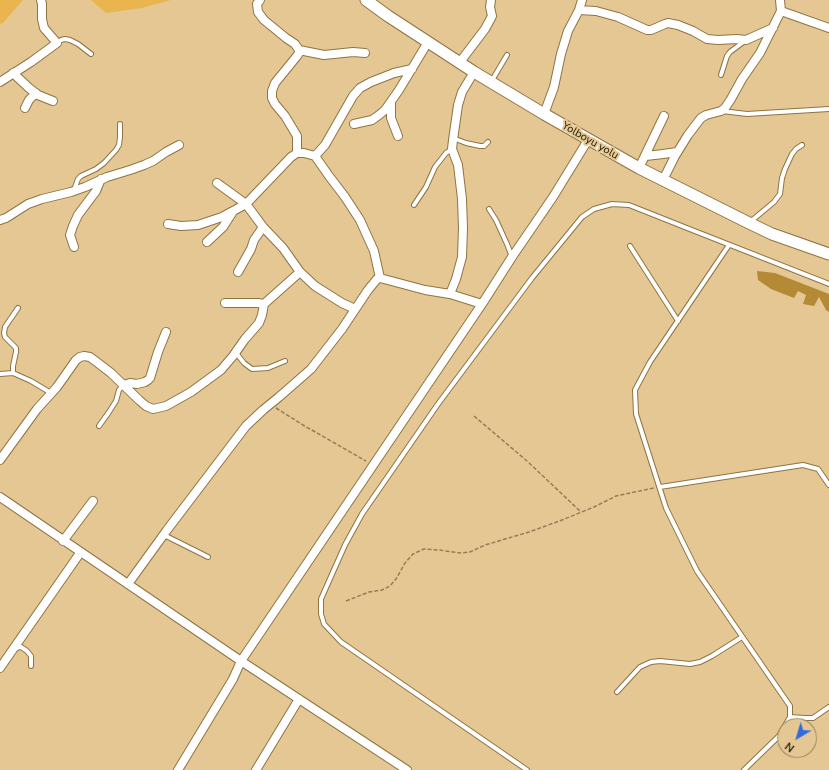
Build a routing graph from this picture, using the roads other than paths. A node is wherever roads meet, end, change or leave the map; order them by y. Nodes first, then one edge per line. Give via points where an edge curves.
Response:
1 (41, 0) edge
2 (366, 0) edge
3 (491, 0) edge
4 (582, 0) edge
5 (781, 0) edge
6 (256, 1) edge
7 (579, 10) junction
8 (782, 12) junction
9 (774, 28) junction
10 (829, 28) edge
11 (746, 40) junction
12 (428, 42) junction
13 (57, 43) junction
14 (299, 50) junction
15 (90, 54) dead end
16 (365, 54) dead end
17 (507, 55) dead end
18 (460, 62) junction
19 (412, 69) junction
20 (474, 72) junction
21 (13, 73) junction
22 (721, 75) dead end
23 (0, 82) edge
24 (491, 82) junction
25 (36, 93) junction
26 (53, 101) dead end
27 (391, 102) junction
28 (25, 108) dead end
29 (829, 109) edge
30 (720, 111) junction
31 (544, 114) junction
32 (664, 116) dead end
33 (120, 124) dead end
34 (354, 124) dead end
35 (398, 136) dead end
36 (453, 138) junction
37 (588, 140) junction
38 (488, 142) dead end
39 (179, 145) dead end
40 (802, 145) dead end
41 (452, 149) junction
42 (677, 152) junction
43 (297, 153) junction
44 (316, 156) junction
45 (646, 156) junction
46 (639, 168) junction
47 (101, 179) junction
48 (663, 180) junction
49 (217, 183) dead end
50 (74, 191) junction
51 (246, 204) junction
52 (414, 205) dead end
53 (489, 209) dead end
54 (232, 212) junction
55 (0, 220) edge
56 (168, 224) dead end
57 (749, 224) junction
58 (263, 227) junction
59 (207, 242) dead end
60 (729, 244) junction
61 (630, 246) dead end
62 (74, 247) dead end
63 (829, 254) edge
64 (512, 258) junction
65 (238, 272) dead end
66 (300, 272) junction
67 (380, 278) junction
68 (829, 284) edge
69 (450, 294) junction
70 (225, 303) dead end
71 (264, 304) junction
72 (482, 304) junction
73 (18, 308) dead end
74 (355, 309) junction
75 (678, 321) junction
76 (166, 332) dead end
77 (236, 353) junction
78 (285, 361) dead end
79 (13, 373) junction
80 (0, 374) edge
81 (123, 385) junction
82 (52, 393) junction
83 (99, 426) dead end
84 (0, 460) edge
85 (829, 485) edge
86 (660, 487) junction
87 (0, 497) edge
88 (93, 501) dead end
89 (163, 535) junction
90 (63, 541) junction
91 (80, 553) junction
92 (208, 557) dead end
93 (128, 584) junction
94 (742, 637) junction
95 (14, 648) junction
96 (240, 661) junction
97 (31, 666) dead end
98 (0, 668) edge
99 (617, 692) dead end
100 (298, 699) junction
101 (829, 708) edge
102 (790, 717) junction
103 (178, 770) edge
104 (256, 770) edge
105 (407, 770) edge
106 (527, 770) edge
107 (744, 770) edge

1 - 13 street via 44,28
2 - 12 main road, Yolboyu yolu
3 - 18 street via 492,16
4 - 7 street
5 - 8 street
6 - 14 street via 258,12 264,20
7 - 11 street via 596,11 618,17 646,30 668,23 707,38
7 - 31 street via 568,31 554,87
8 - 9 street
8 - 10 street
9 - 11 street
9 - 30 street via 731,99
11 - 22 lane via 727,56
12 - 18 main road, Yolboyu yolu
12 - 19 street
13 - 15 lane via 65,39 70,40
13 - 21 street
14 - 16 street via 324,55 353,52
14 - 43 street via 272,91 275,104 297,136
17 - 24 lane
18 - 20 main road, Yolboyu yolu
19 - 27 street
19 - 44 street via 394,73 360,88
20 - 24 main road, Yolboyu yolu
20 - 36 street via 462,92
21 - 23 street
21 - 25 street
24 - 31 main road, Yolboyu yolu
25 - 26 street
25 - 28 street
27 - 34 street via 372,120
27 - 35 street via 391,118
29 - 30 lane via 747,114
30 - 42 street via 701,118
31 - 37 main road, Yolboyu yolu
32 - 45 street
33 - 50 lane via 119,145 116,150 104,163 78,178
36 - 38 lane via 480,146
36 - 41 street
37 - 46 main road, Yolboyu yolu
37 - 64 street
39 - 47 street via 154,161
40 - 57 lane via 792,154 785,169 780,194
41 - 52 lane via 435,167
41 - 69 street via 458,165 463,228 462,257
42 - 45 street
42 - 48 street
43 - 44 street
43 - 51 street
44 - 67 street via 360,220 374,251
45 - 46 street
46 - 48 main road, Yolboyu yolu
47 - 50 street
47 - 62 street via 73,226 70,236
48 - 57 main road, Yolboyu yolu
49 - 51 street
50 - 55 street via 28,204
51 - 54 street
51 - 58 street
53 - 64 lane
54 - 56 street via 198,225
54 - 59 street via 223,228
57 - 63 main road, Yolboyu yolu
58 - 65 street
58 - 66 street via 283,248
60 - 68 lane
60 - 75 lane
60 - 106 lane via 629,205 612,204 594,209 582,217 532,278 438,404 362,514 321,599 324,624 341,642
61 - 75 lane
64 - 72 street
66 - 71 street
66 - 74 street via 314,286
67 - 69 street
67 - 74 street via 374,281
69 - 72 street
70 - 71 street
71 - 77 street via 259,323
72 - 96 street
73 - 79 lane via 5,327 4,333 16,348
74 - 89 street via 311,369 246,426
75 - 86 lane via 650,362 635,390 636,414
76 - 81 street via 148,380
77 - 78 lane via 252,369 268,368
77 - 81 street via 221,370 166,406 153,409 146,406
79 - 80 lane
79 - 82 lane
81 - 82 street via 90,357 84,356 76,360
81 - 83 lane via 116,401
82 - 84 street via 37,409
85 - 86 lane via 818,469 803,465
86 - 94 lane via 666,508 696,571
87 - 90 street
88 - 90 street
89 - 92 lane
89 - 93 street
90 - 91 street
91 - 93 street
91 - 95 street
93 - 96 street
94 - 99 lane via 700,662 651,662 640,668
94 - 102 lane via 790,706
95 - 97 lane via 21,647 27,650 31,656
95 - 98 street
96 - 100 street
96 - 103 street
100 - 104 street
100 - 105 street
101 - 102 lane via 813,718
102 - 107 lane via 779,736

